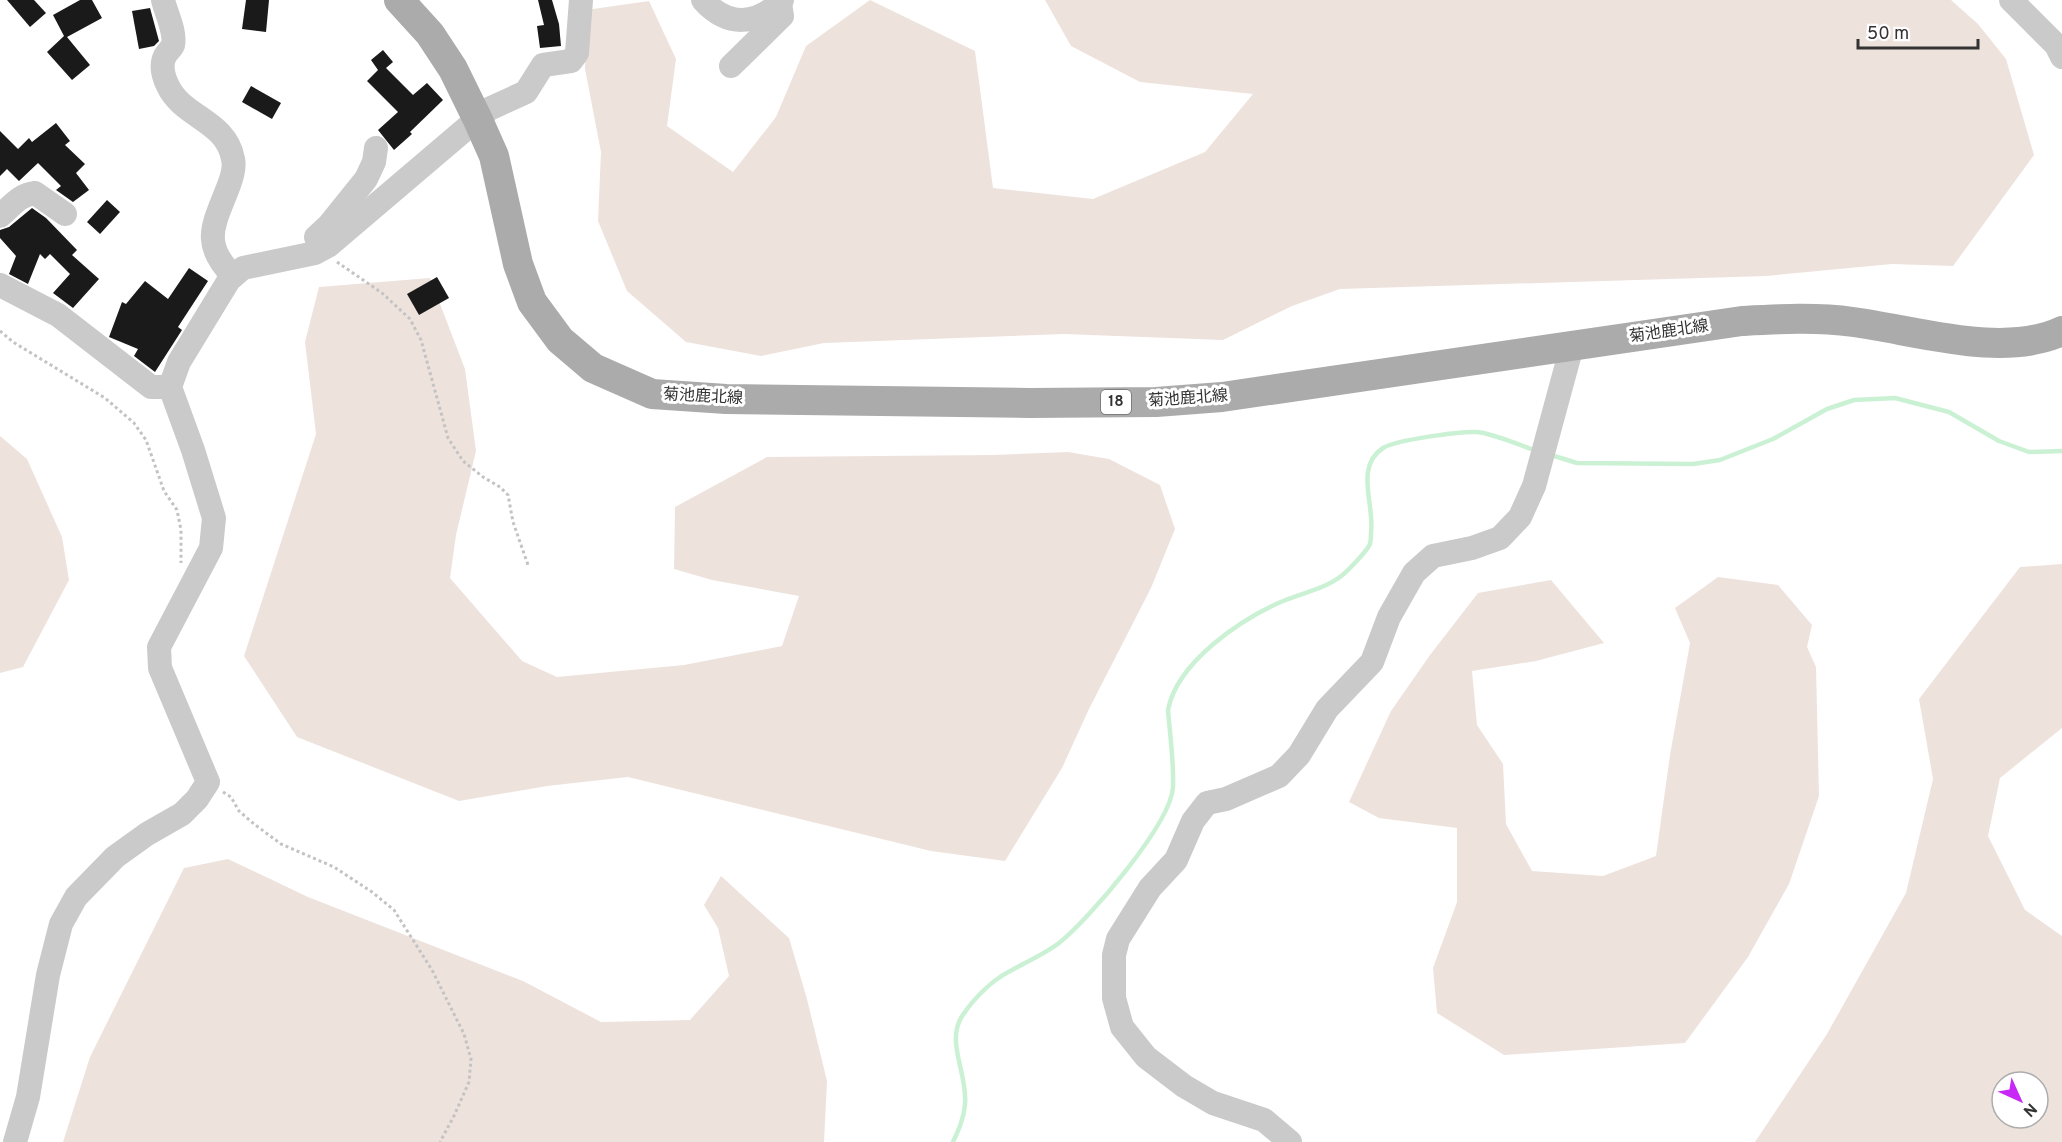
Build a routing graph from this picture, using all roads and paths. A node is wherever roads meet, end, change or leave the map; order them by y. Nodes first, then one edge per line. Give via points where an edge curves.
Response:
1 (163, 0) edge
2 (399, 0) edge
3 (581, 0) edge
4 (703, 0) edge
5 (2011, 0) edge
6 (781, 1) edge
7 (2062, 57) edge
8 (731, 66) dead end
9 (478, 120) junction
10 (376, 148) dead end
11 (65, 214) dead end
12 (0, 216) edge
13 (321, 249) junction
14 (233, 276) junction
15 (0, 285) edge
16 (0, 331) edge
17 (2062, 331) edge
18 (1572, 346) junction
19 (170, 387) junction
20 (528, 565) dead end
21 (195, 578) junction
22 (208, 782) junction
23 (15, 1142) edge
24 (440, 1142) edge
25 (1290, 1142) edge

1 - 14 street via 173,45 161,67 167,85 182,104 222,134 234,160 211,234 220,263
2 - 9 main road, 菊池鹿北線 / 18 via 430,34 453,69
3 - 9 street via 577,53 571,61 543,64 526,92 489,109
4 - 6 street via 724,18 740,21 754,18
5 - 7 street via 2056,45
6 - 8 street via 782,16
9 - 13 street
9 - 18 main road, 菊池鹿北線 / 18 via 494,156 518,264 532,302 560,340 593,368 652,394 726,399 1156,402 1222,397
10 - 13 street via 366,179 316,236 315,242
11 - 12 street via 35,193 18,199
13 - 14 street via 243,268
13 - 20 path via 382,293 410,320 421,340 448,438 463,461 508,495
14 - 19 street via 179,362
15 - 19 street via 58,315 151,387
16 - 21 path via 105,398 134,423 146,440 164,491 177,510 180,562 185,574
17 - 18 main road, 菊池鹿北線 / 18 via 2011,343 1950,339 1812,318 1742,321
18 - 25 street via 1534,486 1520,517 1500,538 1433,556 1414,573 1389,617 1372,662 1327,709 1299,756 1279,776 1207,803 1193,821 1176,860 1150,888 1118,939 1114,998 1122,1027 1146,1057 1213,1103 1264,1120
19 - 21 street via 214,518 211,548
21 - 22 street via 159,647 159,658
22 - 23 street via 182,814 115,857 76,897 61,924 48,975 28,1097
22 - 24 path via 231,797 239,811 281,844 334,867 372,892 394,910 407,930 432,969 464,1034 471,1059 469,1082

